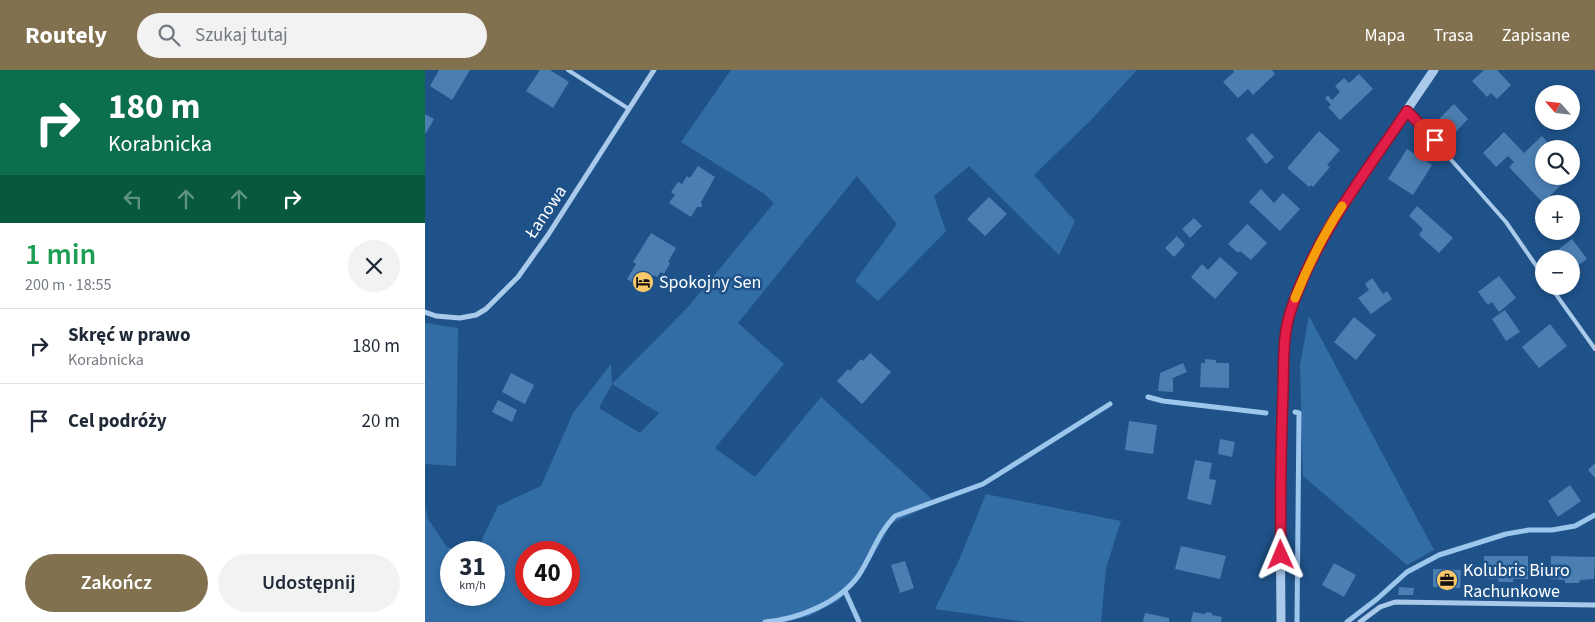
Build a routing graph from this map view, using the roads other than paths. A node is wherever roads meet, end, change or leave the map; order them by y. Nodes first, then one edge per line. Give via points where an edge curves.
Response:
1 (568, 70) edge
2 (654, 70) edge
3 (1433, 70) edge
4 (629, 110) junction
5 (1407, 111) junction
6 (1535, 263) edge
7 (1557, 295) edge
8 (425, 312) edge
9 (1595, 349) edge
10 (1595, 605) edge
11 (1281, 622) edge
12 (1360, 622) edge

1 - 4 lane
2 - 4 street, Łanowa
3 - 5 street
4 - 8 street, Łanowa via 541,245 518,277 486,309 460,318
5 - 6 lane via 1506,222
5 - 11 street via 1329,225 1290,311 1285,338 1280,477
7 - 9 lane
10 - 12 street via 1395,602 1381,607

